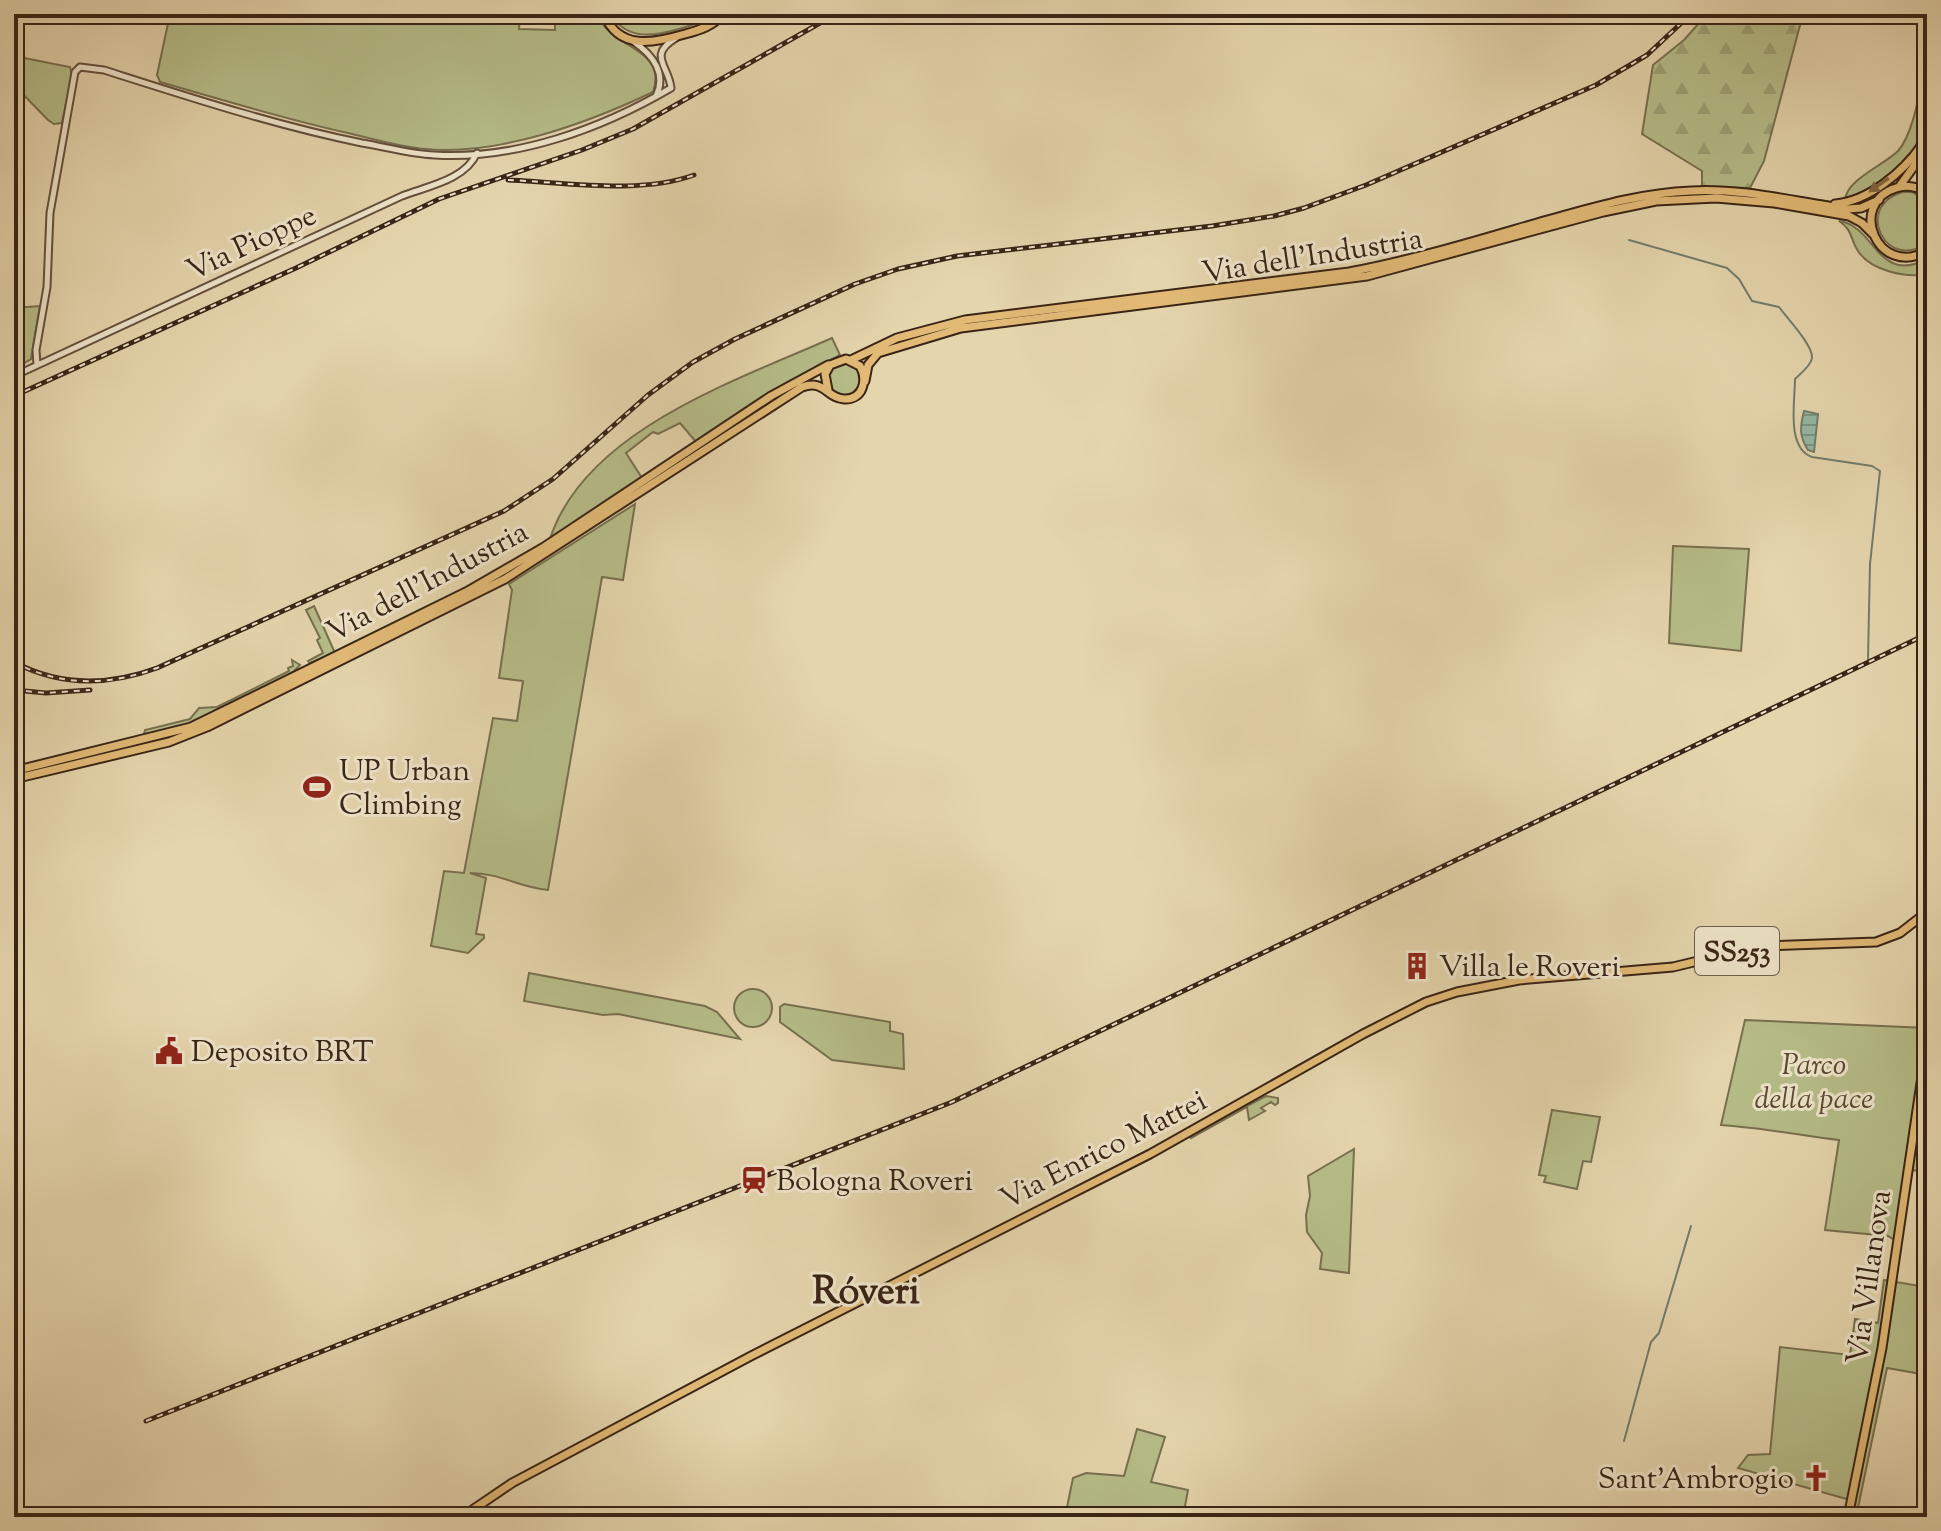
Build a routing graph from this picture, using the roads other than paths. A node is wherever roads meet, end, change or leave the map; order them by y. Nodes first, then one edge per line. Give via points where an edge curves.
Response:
1 (604, 14) edge
2 (723, 14) edge
3 (685, 34) junction
4 (633, 41) junction
5 (662, 80) junction
6 (671, 88) junction
7 (655, 98) junction
8 (1927, 125) edge
9 (1922, 145) junction
10 (477, 153) junction
11 (1927, 157) edge
12 (1927, 186) edge
13 (1899, 187) junction
14 (1927, 192) edge
15 (1879, 200) junction
16 (1825, 204) junction
17 (1873, 234) junction
18 (1927, 251) edge
19 (851, 360) junction
20 (37, 365) junction
21 (830, 365) junction
22 (14, 376) edge
23 (865, 381) junction
24 (828, 390) junction
25 (14, 771) edge
26 (14, 779) edge
27 (1927, 912) edge
28 (1927, 1042) edge
29 (462, 1517) edge
30 (1848, 1517) edge

1 - 4 main road via 613,28
2 - 3 main road via 712,25
3 - 4 main road via 655,43
3 - 6 street via 669,42 661,54
4 - 5 street via 653,60
5 - 6 street
5 - 7 street
6 - 7 street
7 - 10 street via 574,134
8 - 9 main road
9 - 13 main road via 1914,169
9 -> 16 main road via 1902,169 1862,197
10 - 20 street, Via Pioppe via 461,173
10 - 20 street via 420,154 310,132 104,70 77,69 50,213
11 - 12 main road
13 - 14 main road
13 - 15 main road
15 - 16 main road, Via dell'Industria via 1855,209
15 - 17 main road via 1871,216
16 - 19 main road, Via dell'Industria via 1737,192 1655,194 1349,272 965,320 882,343
17 - 18 main road, Via dell'Industria via 1883,249 1899,257
17 - 23 main road, Via dell'Industria via 1849,216 1756,201 1656,201 1367,276 950,331 878,353 868,365
19 - 21 main road
19 - 23 main road
20 - 22 street, Via Pioppe
21 - 24 main road via 824,380
21 - 25 main road, Via dell'Industria via 771,396 477,586 191,727
23 - 24 main road via 857,395 847,399
24 - 26 main road, Via dell'Industria via 802,387 505,579 207,727 169,742
27 - 29 main road, Via Enrico Mattei / SS253 via 1900,933 1876,942 1760,946 1673,967 1533,978 1426,1002 1150,1154 526,1475
28 - 30 main road, Via Villanova via 1877,1381

